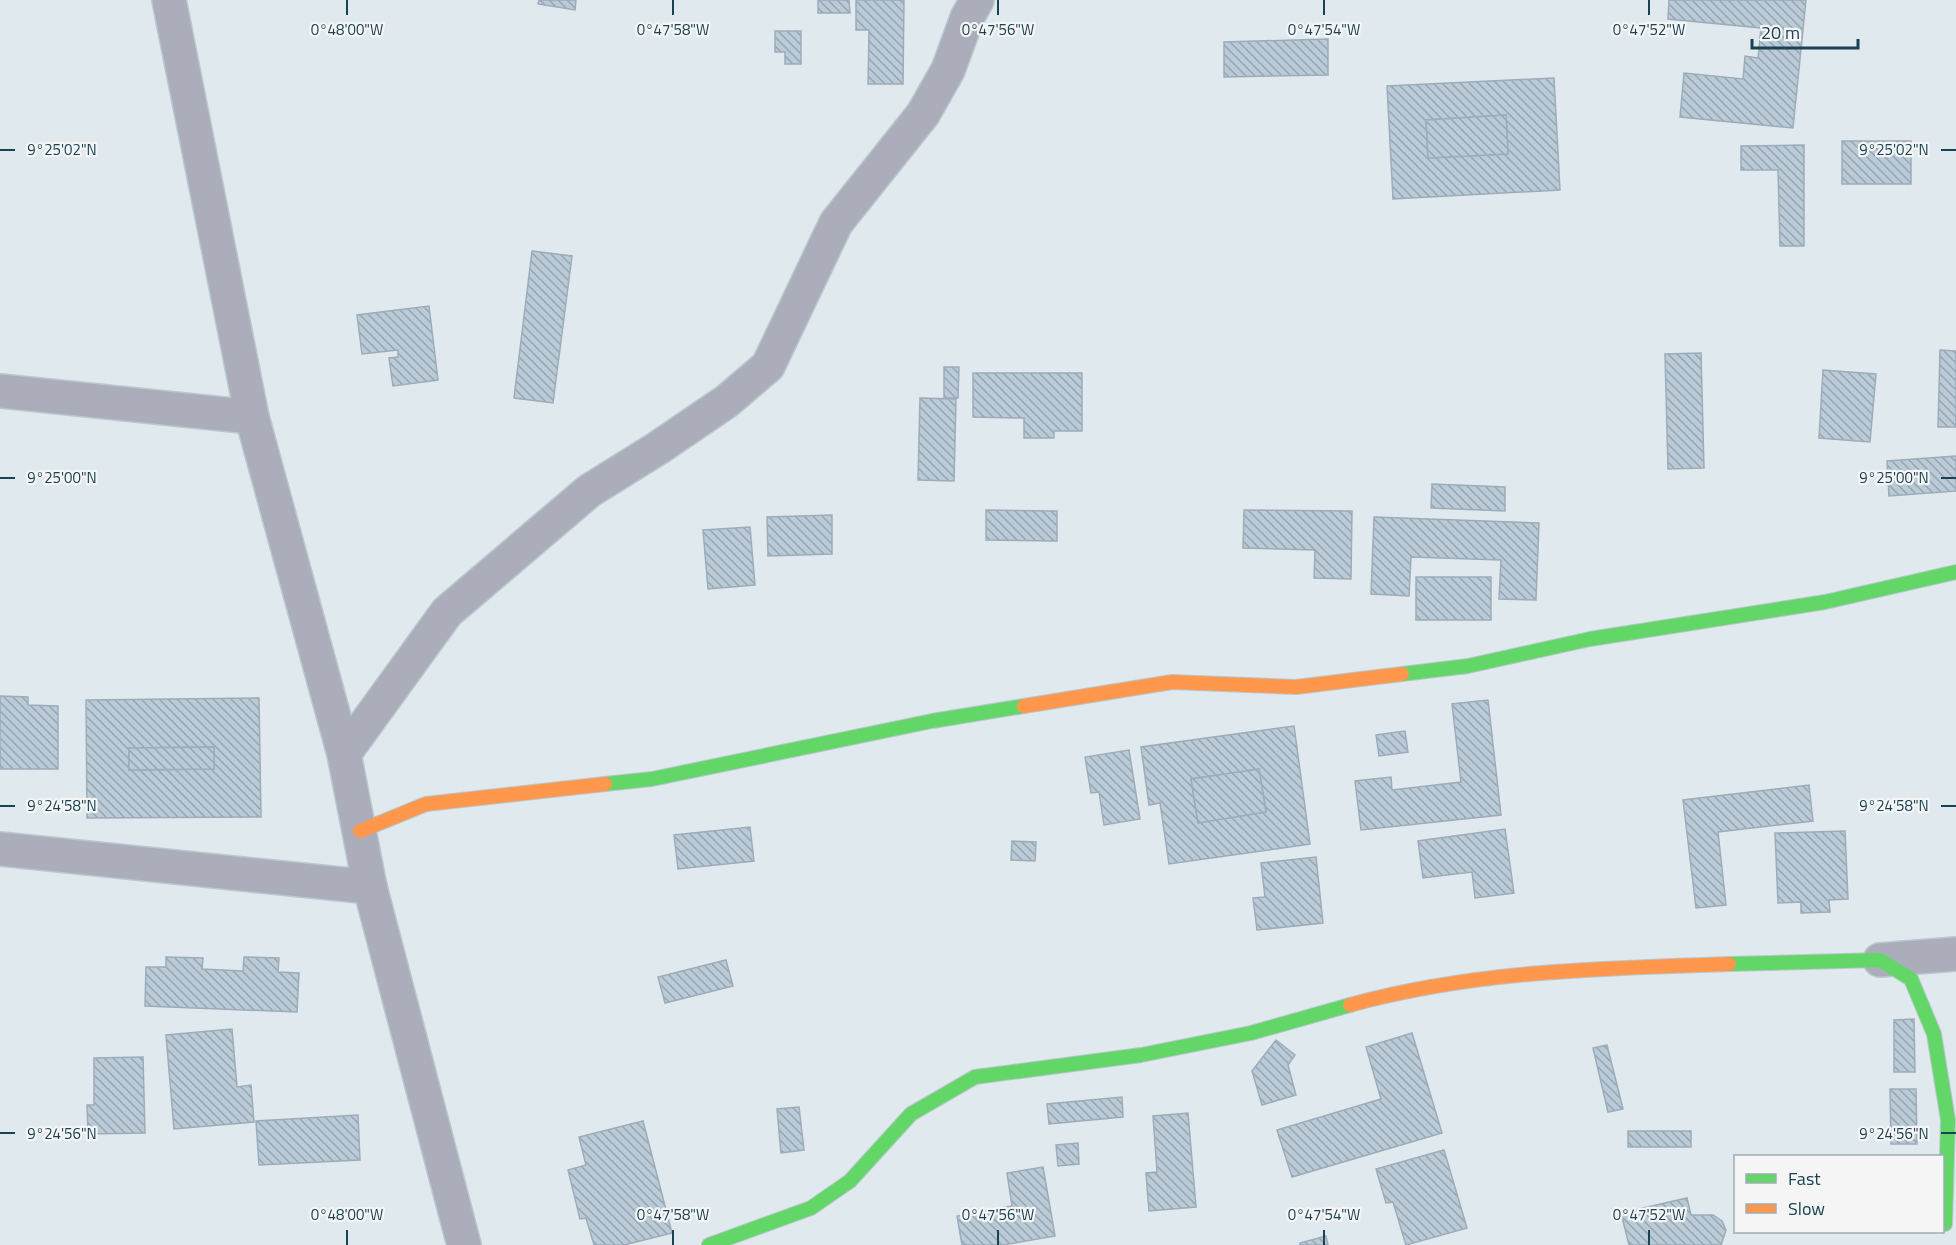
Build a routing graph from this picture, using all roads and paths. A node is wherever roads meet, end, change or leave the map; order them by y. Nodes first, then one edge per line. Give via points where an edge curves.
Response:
1 (169, 0) edge
2 (977, 0) edge
3 (0, 391) edge
4 (252, 417) junction
5 (1956, 572) edge
6 (344, 754) junction
7 (360, 831) junction
8 (0, 849) edge
9 (370, 886) junction
10 (1956, 954) edge
11 (1880, 960) junction
12 (1945, 1224) dead end
13 (464, 1245) edge
14 (709, 1245) edge

1 - 4 street
2 - 6 street via 948,70 922,114 836,224 768,366 727,401 589,491 447,612
3 - 4 street
4 - 6 street
5 - 7 street via 1825,602 1590,639 1468,666 1296,687 1172,682 932,721 652,779 426,804
6 - 7 street
7 - 9 street
8 - 9 street
9 - 13 street
10 - 11 street
11 - 12 street via 1911,979 1934,1034 1948,1120
11 - 14 street via 1642,967 1507,976 1391,994 1251,1033 1141,1055 975,1077 911,1114 850,1182 811,1208

